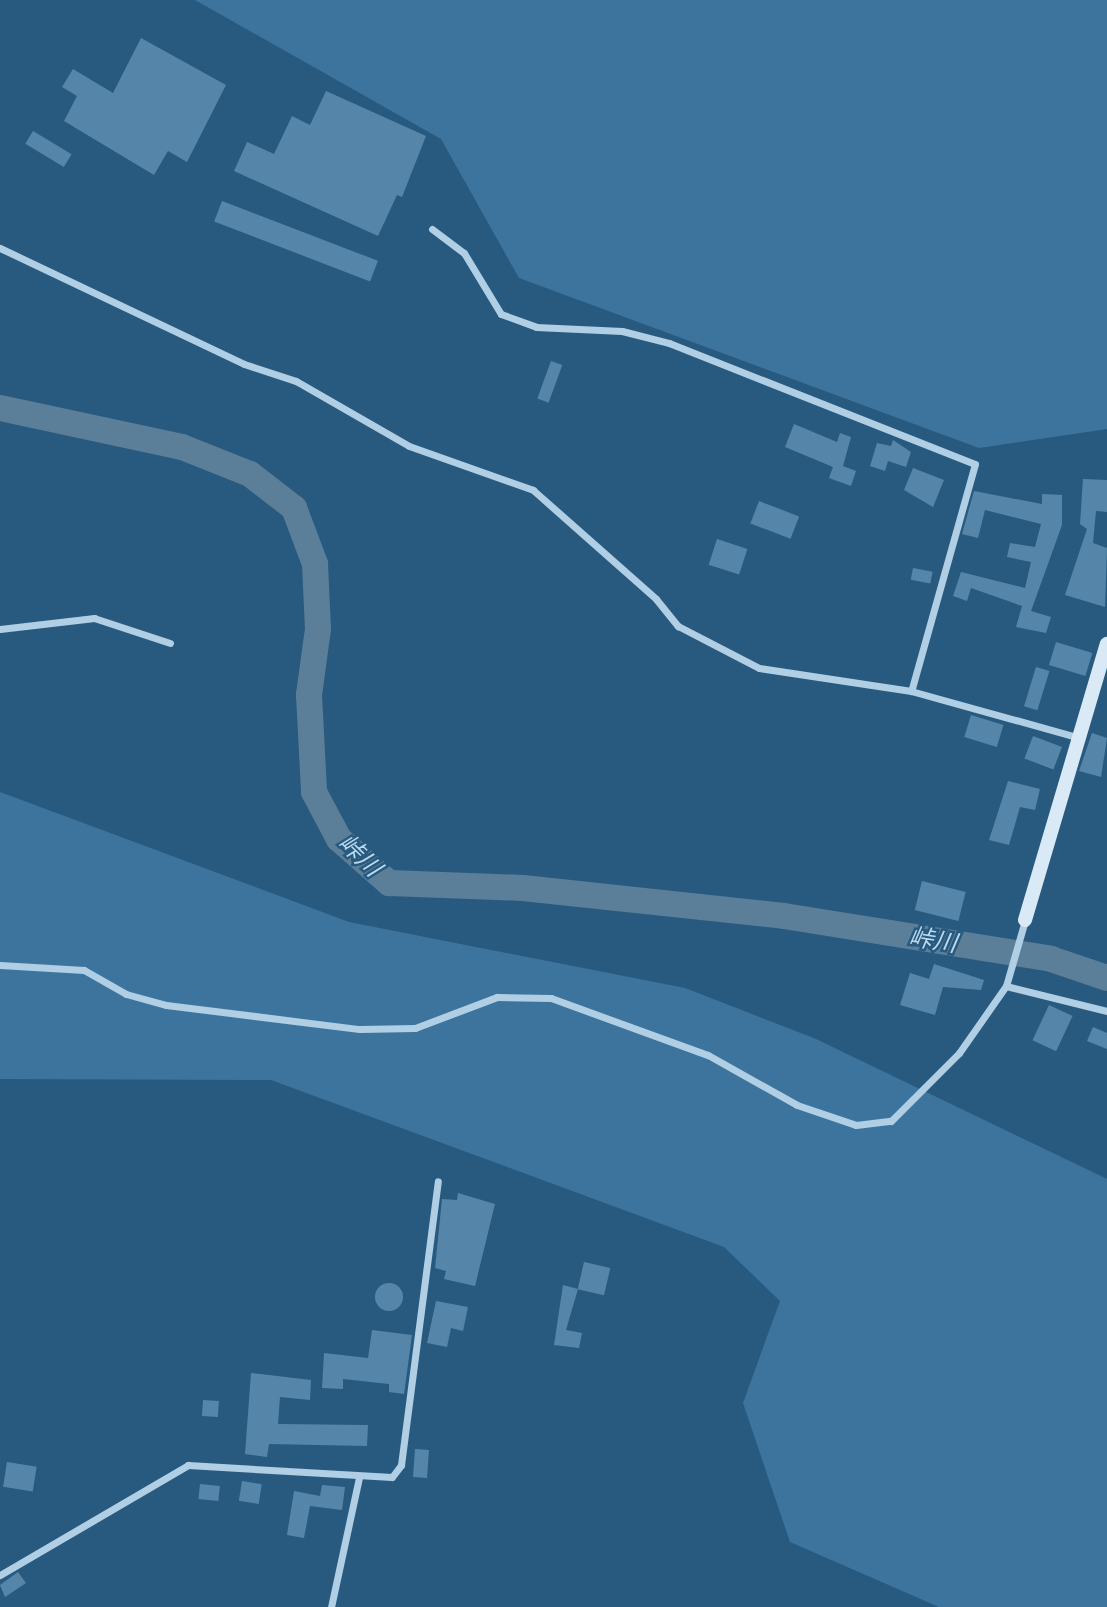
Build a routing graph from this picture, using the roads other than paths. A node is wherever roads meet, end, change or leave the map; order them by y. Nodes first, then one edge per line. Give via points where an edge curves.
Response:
1 (432, 229) dead end
2 (0, 248) edge
3 (0, 629) edge
4 (170, 643) dead end
5 (1107, 644) edge
6 (911, 691) junction
7 (1080, 738) junction
8 (1025, 920) joint
9 (0, 964) edge
10 (1006, 986) junction
11 (1107, 1011) edge
12 (438, 1181) dead end
13 (359, 1477) junction
14 (0, 1574) edge
15 (331, 1607) edge

1 - 6 street via 464,253 501,313 536,327 622,331 669,343 975,464
2 - 6 street via 244,364 296,381 409,446 533,489 656,598 678,626 704,642 759,668
3 - 4 street via 94,618
5 - 7 street
6 - 7 street
7 - 8 street
8 - 10 street
9 - 10 street via 83,970 126,994 166,1005 360,1029 415,1028 497,997 551,998 708,1055 797,1105 856,1125 891,1121 941,1073
10 - 11 street
12 - 13 street via 401,1465 392,1477
13 - 14 street via 188,1465
13 - 15 street

